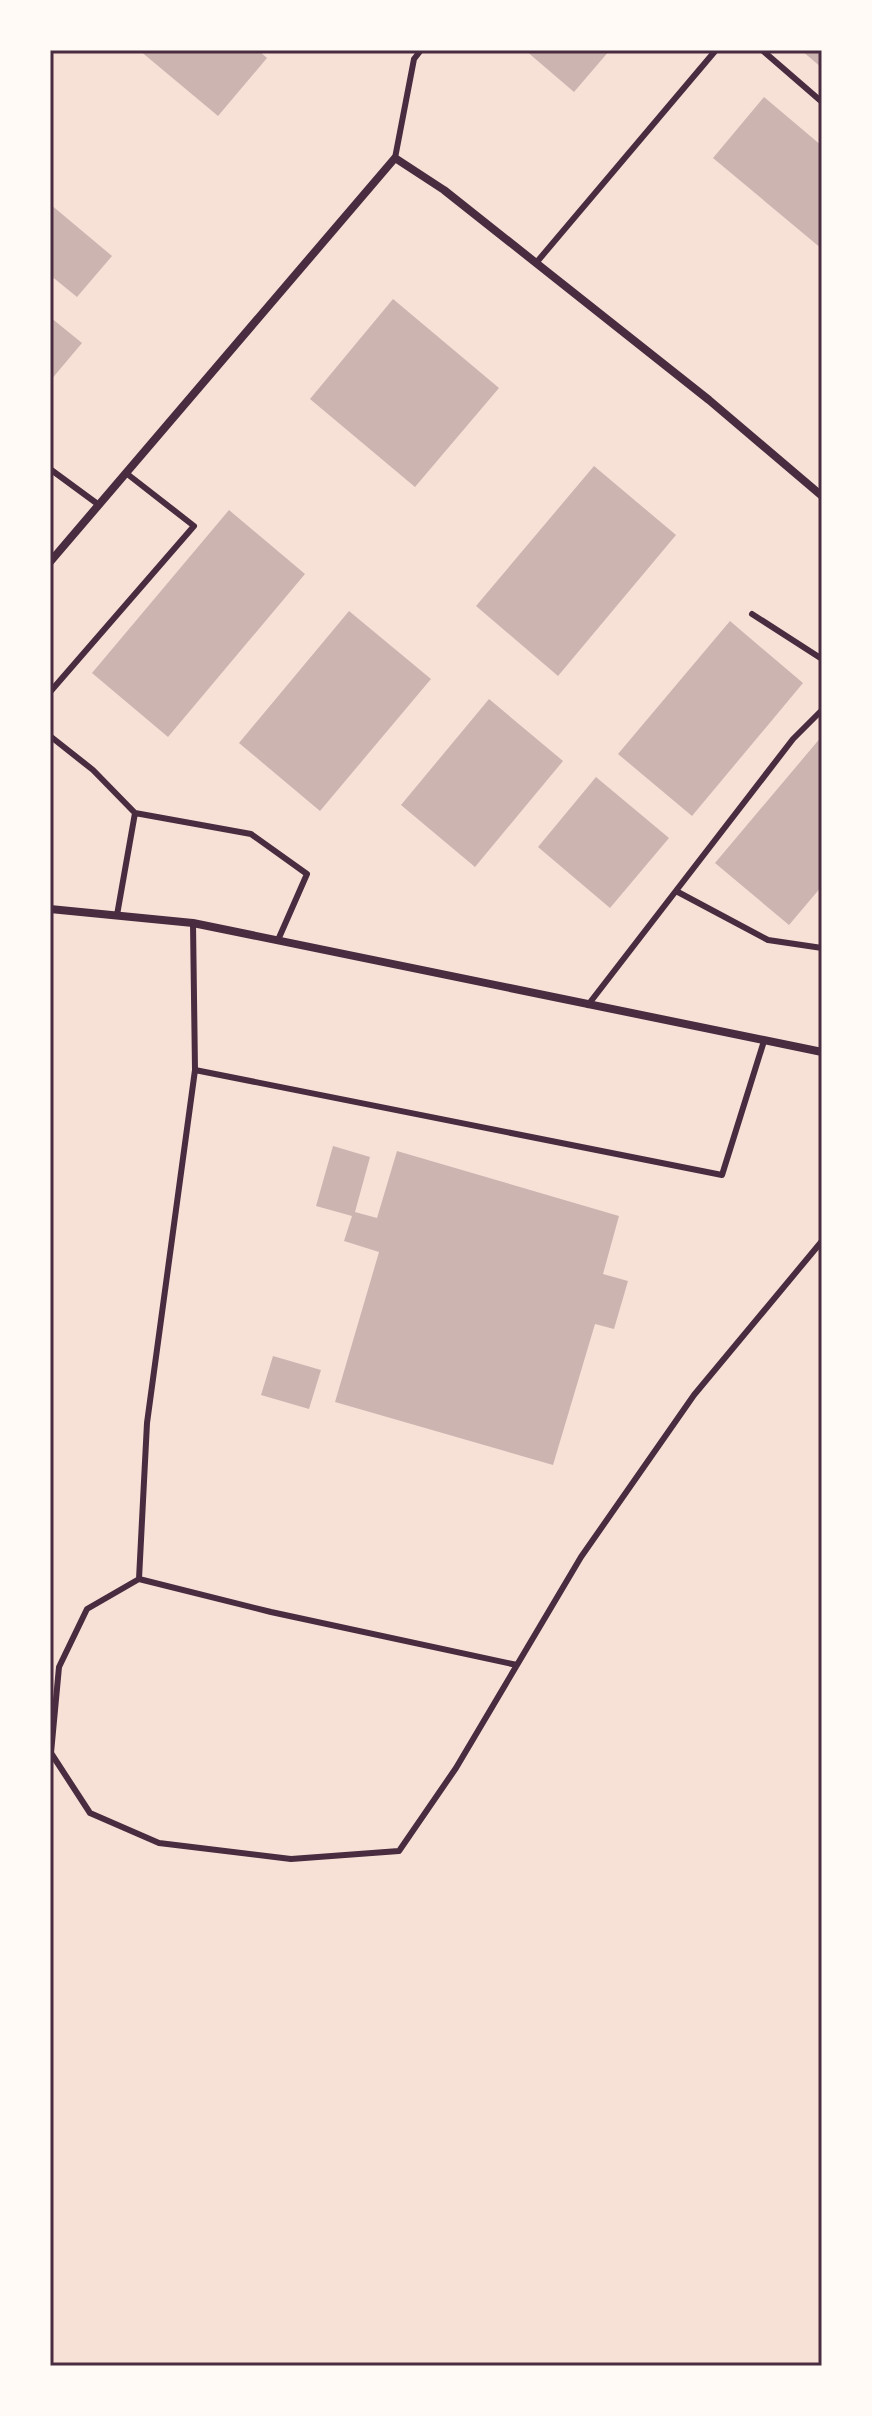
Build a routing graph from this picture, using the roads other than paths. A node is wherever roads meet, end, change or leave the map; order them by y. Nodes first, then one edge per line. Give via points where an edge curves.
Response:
1 (421, 50) edge
2 (716, 50) edge
3 (762, 50) edge
4 (822, 102) edge
5 (395, 158) junction
6 (536, 263) junction
7 (50, 469) edge
8 (126, 473) junction
9 (822, 496) edge
10 (99, 505) junction
11 (50, 562) edge
12 (752, 614) dead end
13 (822, 659) edge
14 (50, 692) edge
15 (822, 710) edge
16 (50, 736) edge
17 (135, 813) junction
18 (676, 891) junction
19 (50, 909) edge
20 (117, 915) junction
21 (193, 923) junction
22 (278, 940) junction
23 (822, 948) edge
24 (588, 1005) junction
25 (764, 1041) junction
26 (822, 1052) edge
27 (195, 1070) junction
28 (822, 1241) edge
29 (139, 1579) junction
30 (517, 1665) junction

1 - 5 lane via 414,59
2 - 6 lane
3 - 4 lane
5 - 6 street
5 - 8 street
6 - 9 street
7 - 10 lane
8 - 10 street
8 - 14 lane via 194,526
10 - 11 street
12 - 13 lane
15 - 18 lane via 793,739
16 - 17 lane
17 - 20 lane
17 - 22 lane via 251,834 307,874
18 - 23 lane via 768,940
18 - 24 lane
19 - 20 street
20 - 21 street
21 - 22 street
21 - 27 lane
22 - 24 street
24 - 25 street
25 - 26 street
25 - 27 lane via 722,1175
27 - 29 lane via 147,1423
28 - 30 lane via 694,1395 581,1557
29 - 30 lane
29 - 30 lane via 87,1609 59,1667 51,1753 90,1813 159,1843 291,1859 399,1851

